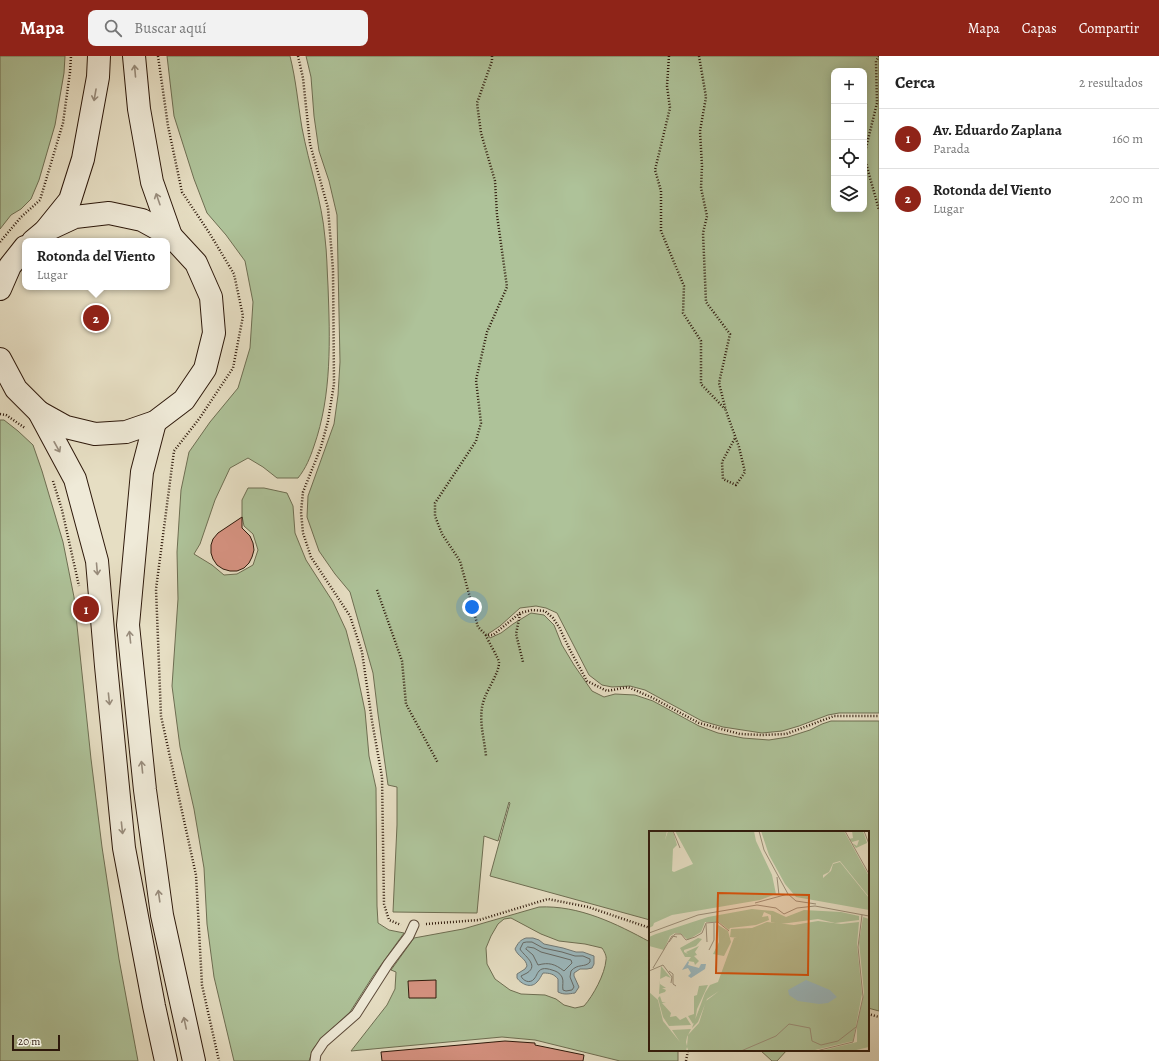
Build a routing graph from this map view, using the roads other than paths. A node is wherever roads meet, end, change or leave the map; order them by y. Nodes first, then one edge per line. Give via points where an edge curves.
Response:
1 (99, 56) edge
2 (134, 56) edge
3 (39, 236) edge
4 (171, 236) junction
5 (22, 252) edge
6 (0, 289) edge
7 (0, 359) edge
8 (8, 389) edge
9 (39, 412) junction
10 (155, 422) junction
11 (414, 925) road end
12 (166, 1061) edge
13 (194, 1061) edge
14 (314, 1061) edge

1 -> 3 main road via 98,77 83,159 70,200
4 -> 2 main road via 152,182 139,109
3 - 4 main road via 75,217 108,213 142,220
4 - 10 main road via 196,263 211,296 214,333 205,369 184,400
5 - 6 main road via 10,266
7 - 8 main road
8 - 9 main road
9 - 10 main road via 66,427 96,434 126,432
9 -> 12 main road via 75,479 97,561 124,848
13 -> 10 main road via 162,915 145,790 128,624 142,472
11 - 14 lane via 356,1014 324,1042

